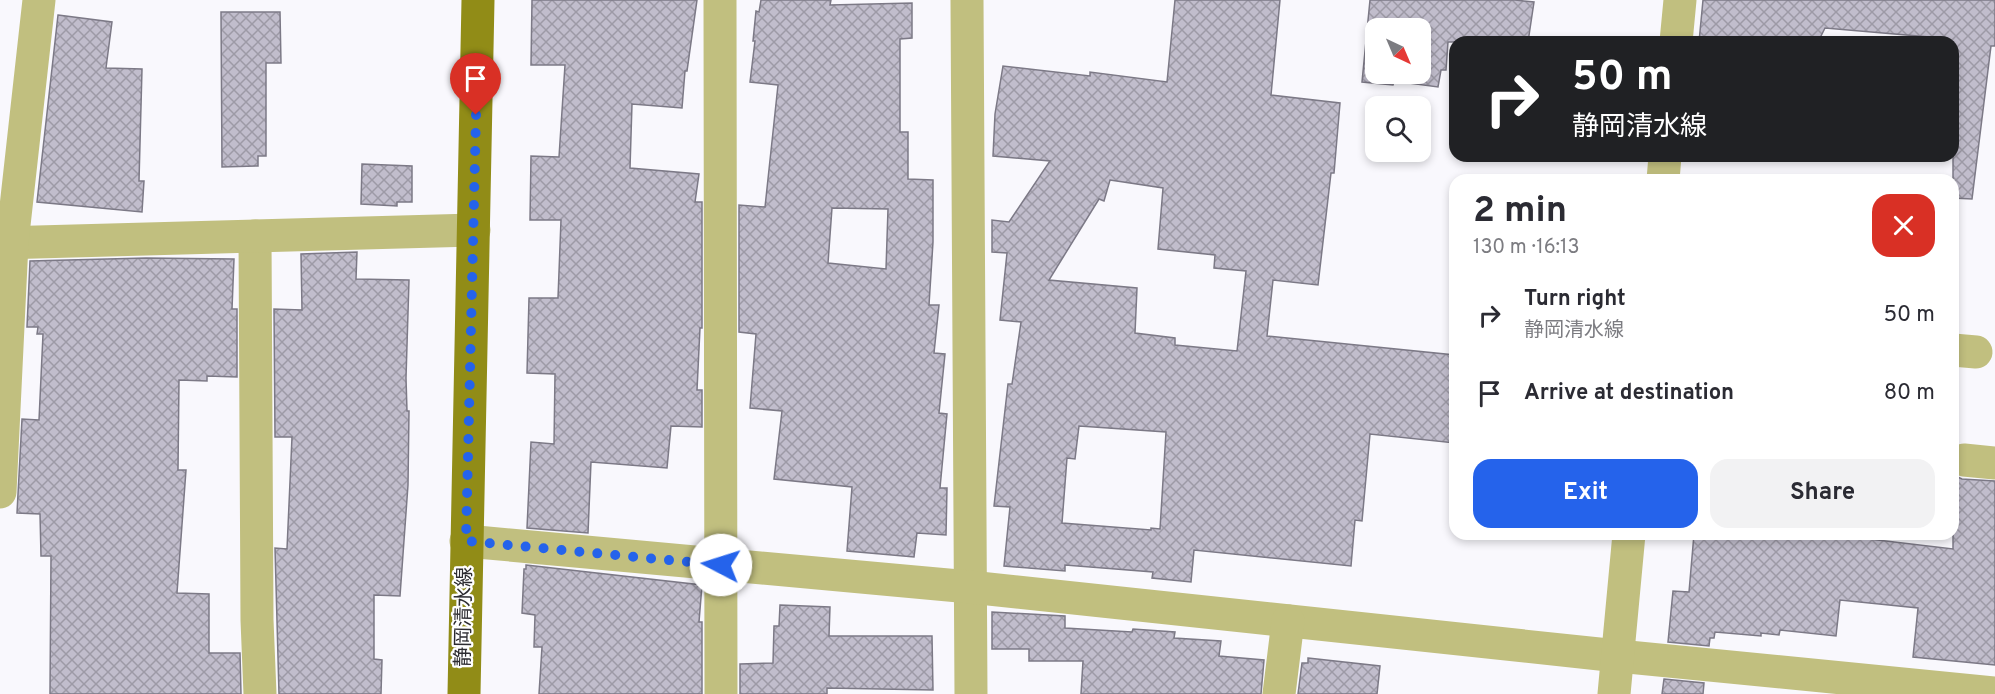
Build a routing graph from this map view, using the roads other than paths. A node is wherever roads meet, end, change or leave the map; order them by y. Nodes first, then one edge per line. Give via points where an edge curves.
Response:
1 (39, 0) edge
2 (478, 0) edge
3 (720, 0) edge
4 (967, 0) edge
5 (1680, 0) edge
6 (1677, 36) edge
7 (474, 230) junction
8 (255, 236) junction
9 (6, 243) edge
10 (0, 492) edge
11 (1628, 540) edge
12 (466, 541) junction
13 (721, 565) junction
14 (970, 587) junction
15 (1287, 621) junction
16 (1617, 656) junction
17 (1995, 693) edge
18 (260, 694) edge
19 (464, 694) edge
20 (721, 694) edge
21 (971, 694) edge
22 (1279, 694) edge
23 (1614, 694) edge

1 - 9 street
2 - 7 main road, 静岡清水線
3 - 13 street
4 - 14 street
5 - 6 street
7 - 8 street
7 - 12 main road, 静岡清水線
8 - 9 street
8 - 18 street
9 - 10 street
11 - 16 street
12 - 13 street
12 - 19 main road, 静岡清水線
13 - 14 street
13 - 20 street
14 - 15 street
14 - 21 street
15 - 16 street
15 - 22 street
16 - 17 street
16 - 23 street

